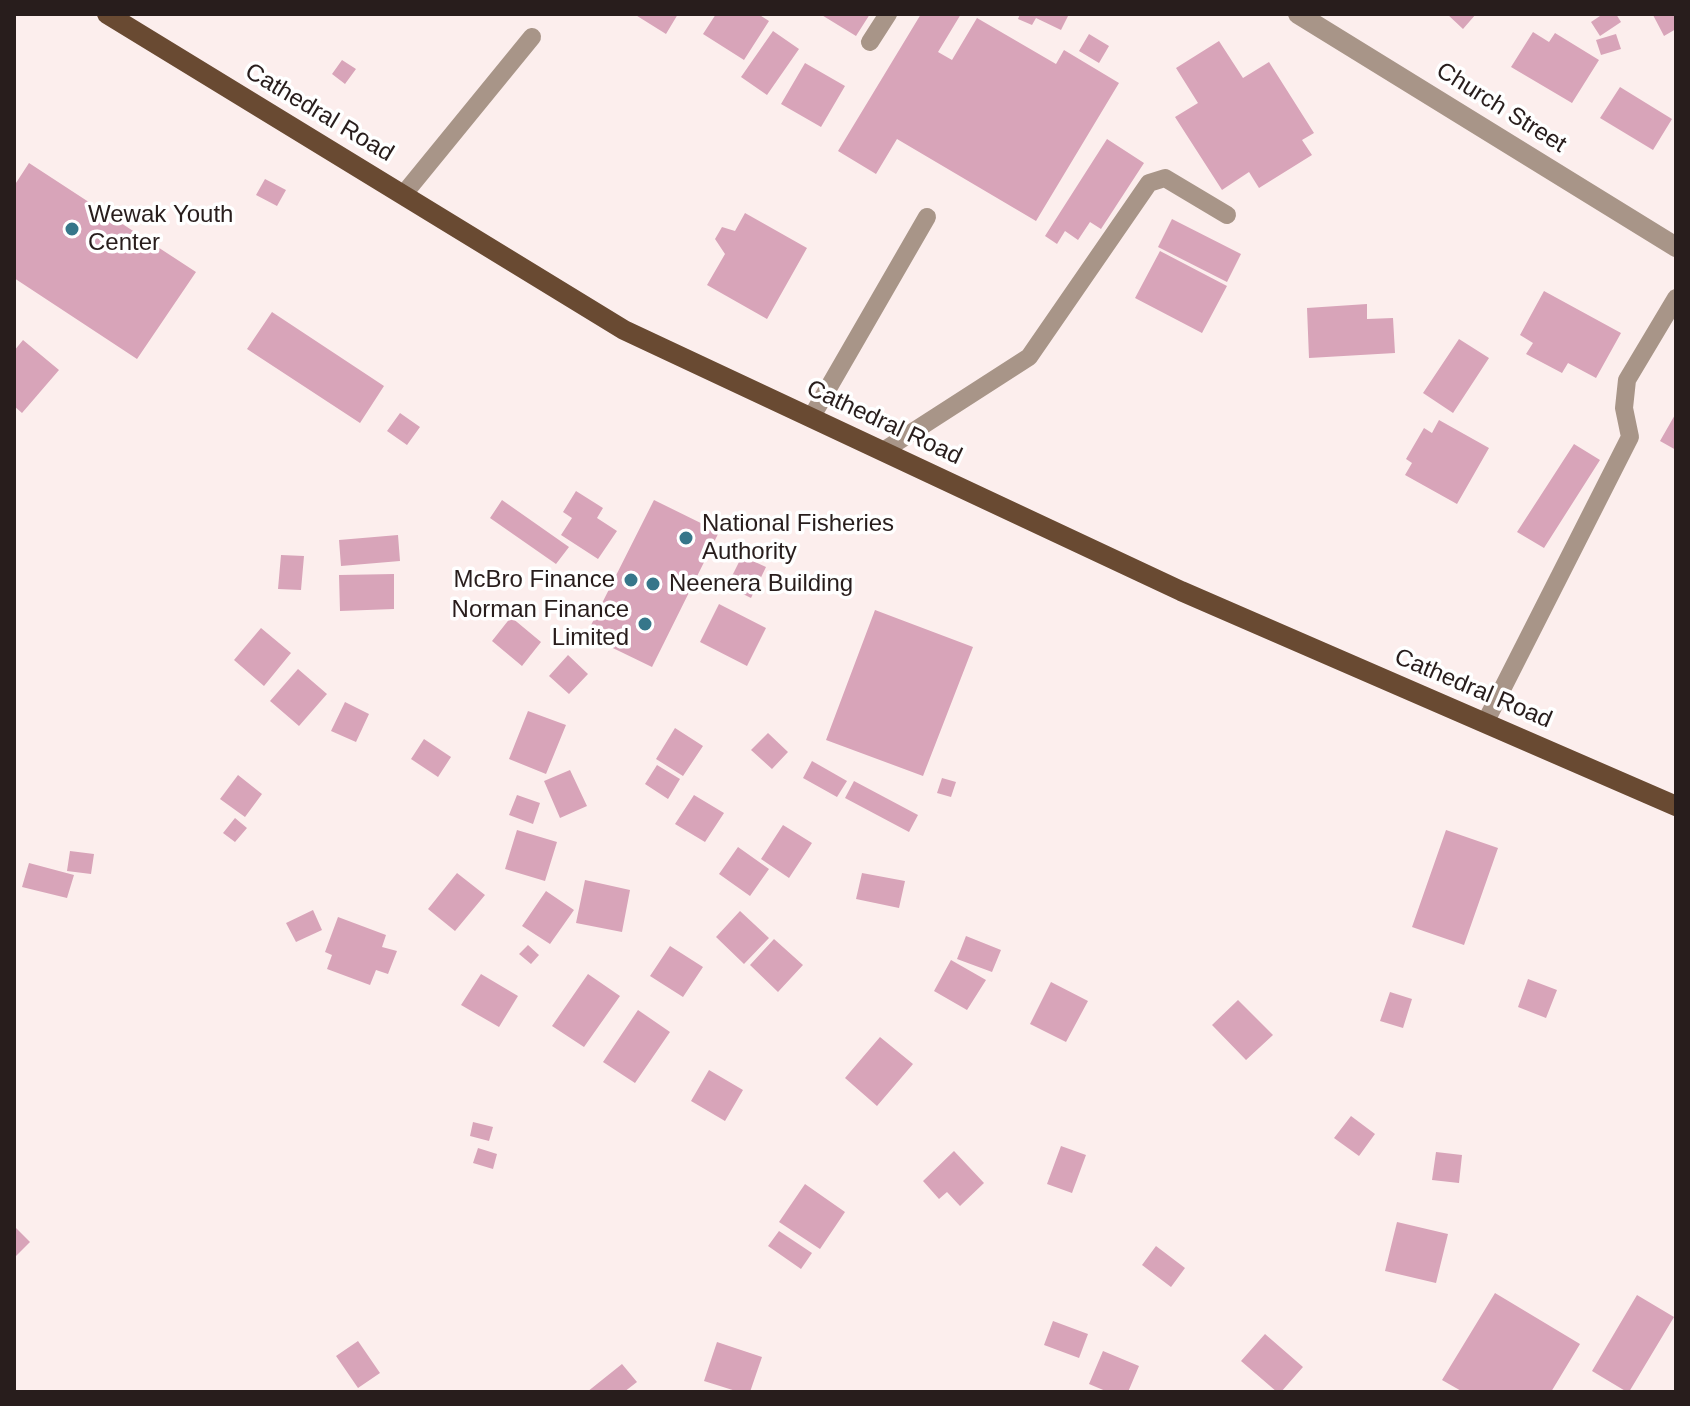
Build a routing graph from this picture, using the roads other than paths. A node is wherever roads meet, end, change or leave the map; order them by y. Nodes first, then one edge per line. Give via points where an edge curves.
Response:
1 (107, 14) edge
2 (888, 14) edge
3 (1298, 14) edge
4 (532, 37) dead end
5 (870, 42) dead end
6 (403, 195) junction
7 (1227, 215) dead end
8 (927, 217) dead end
9 (1676, 247) edge
10 (1676, 298) edge
11 (811, 418) junction
12 (883, 451) junction
13 (1485, 723) junction
14 (1676, 806) edge

1 - 6 main road, Cathedral Road
2 - 5 lane
3 - 9 street, Church Street
4 - 6 lane
6 - 11 main road, Cathedral Road via 624,330
7 - 12 lane via 1165,178 1149,183 1029,357
8 - 11 lane
10 - 13 lane via 1627,380 1624,408 1630,437
11 - 12 main road, Cathedral Road
12 - 13 main road, Cathedral Road via 1181,591
13 - 14 main road, Cathedral Road

